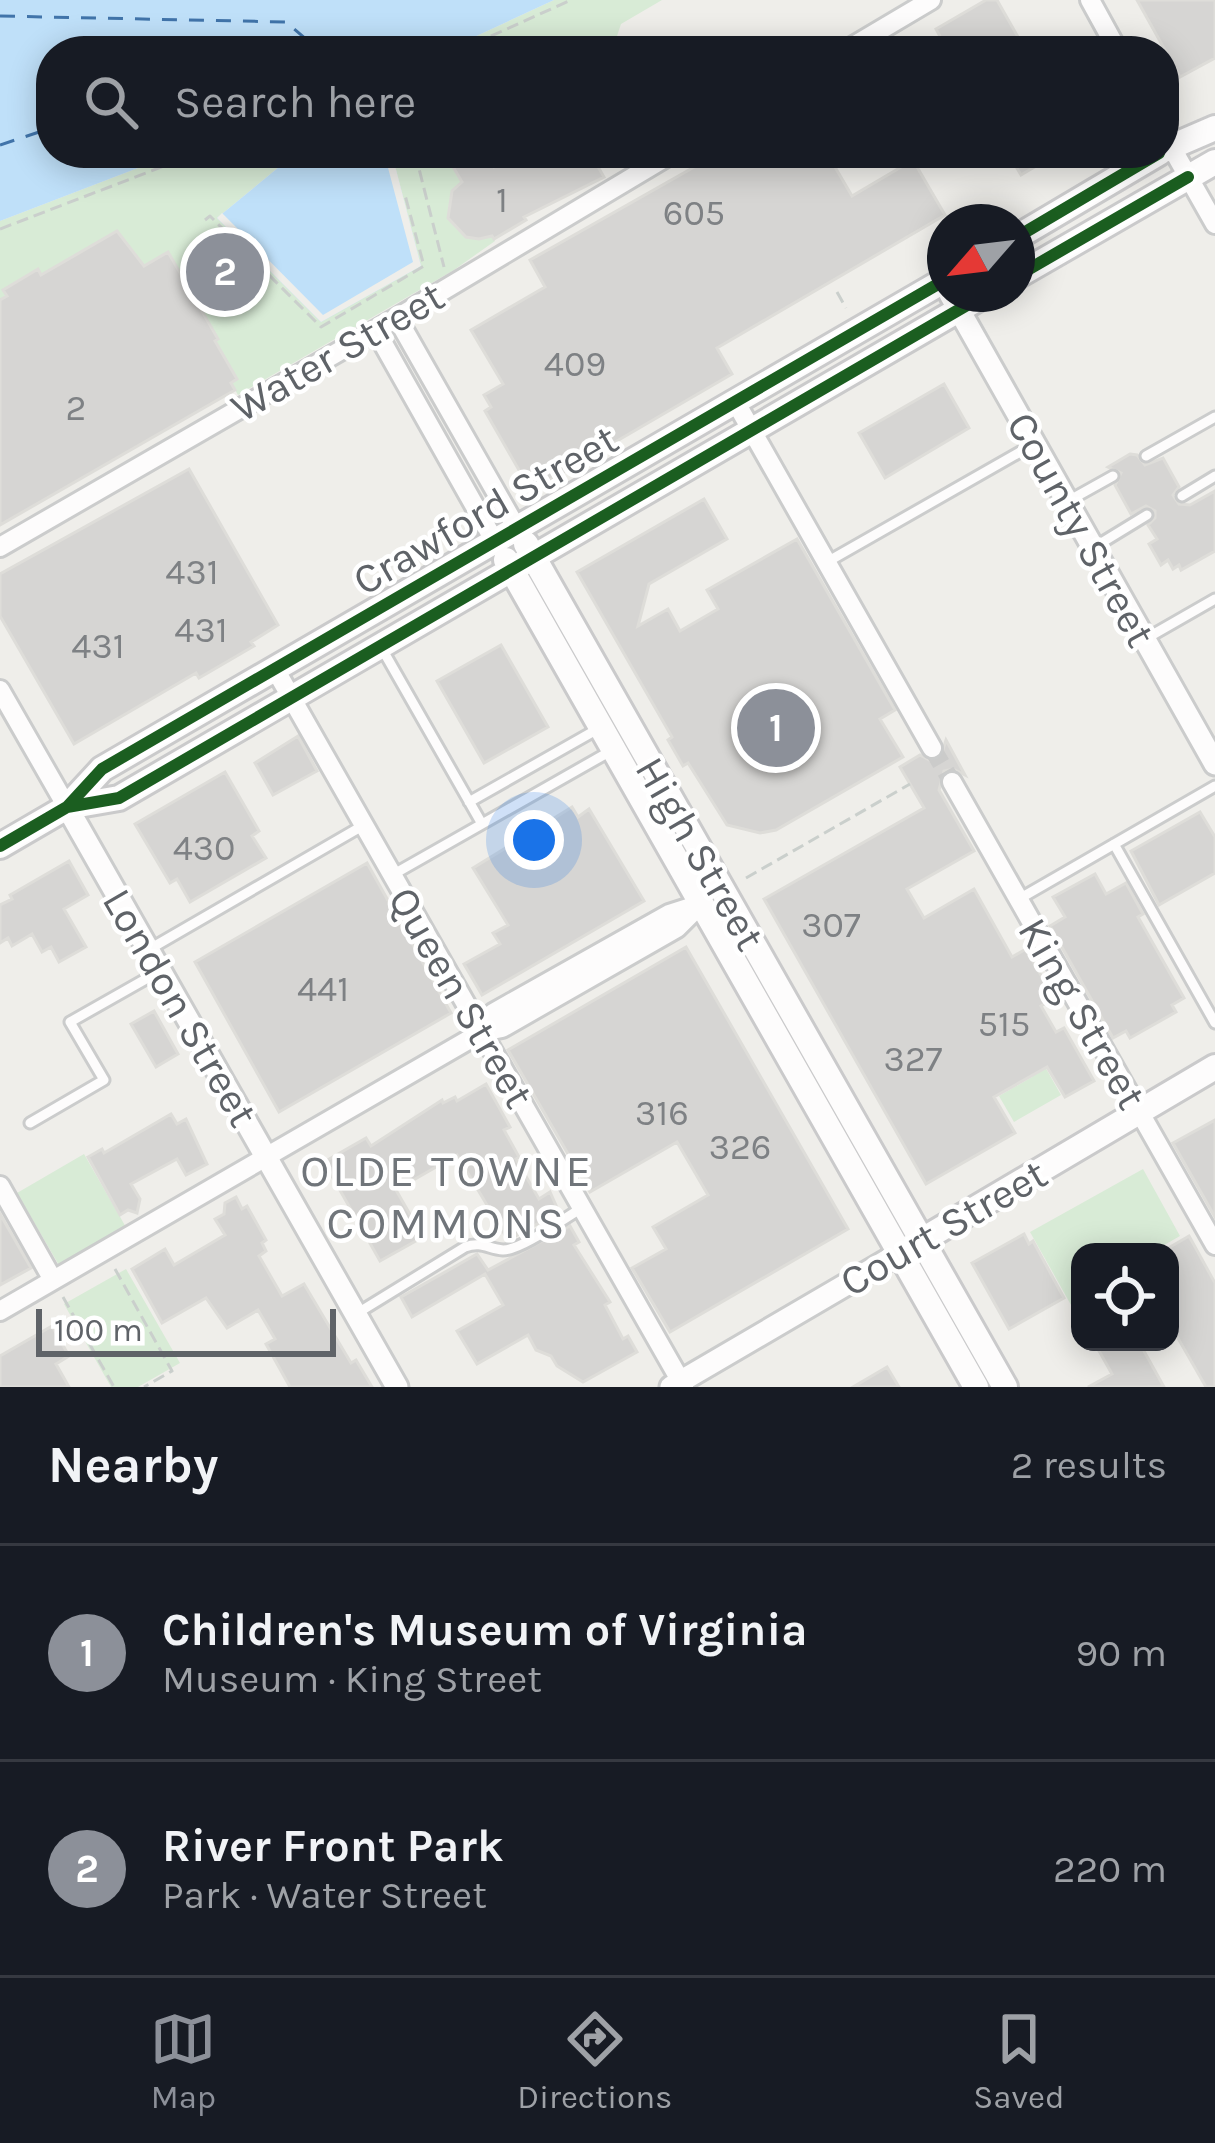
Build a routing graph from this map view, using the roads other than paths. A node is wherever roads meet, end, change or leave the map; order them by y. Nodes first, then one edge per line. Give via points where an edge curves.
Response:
1 (931, 0) edge
2 (1090, 0) edge
3 (870, 36) edge
4 (1110, 36) edge
5 (1215, 128) edge
6 (1179, 141) edge
7 (1215, 162) edge
8 (1179, 165) edge
9 (648, 168) edge
10 (1128, 168) edge
11 (1188, 177) junction
12 (1215, 224) edge
13 (1035, 226) edge
14 (1035, 266) edge
15 (927, 301) edge
16 (927, 305) edge
17 (960, 312) edge
18 (397, 318) junction
19 (376, 331) junction
20 (736, 401) junction
21 (1215, 417) edge
22 (752, 430) junction
23 (1034, 444) junction
24 (1146, 456) dead end
25 (1112, 476) dead end
26 (1215, 476) edge
27 (1181, 496) dead end
28 (1067, 502) junction
29 (1147, 515) dead end
30 (506, 536) junction
31 (0, 548) edge
32 (1093, 548) junction
33 (826, 562) junction
34 (523, 564) junction
35 (1215, 599) edge
36 (1145, 639) junction
37 (381, 646) junction
38 (275, 669) junction
39 (0, 690) edge
40 (292, 698) junction
41 (607, 738) junction
42 (932, 748) tunnel mouth
43 (1215, 764) edge
44 (952, 782) tunnel mouth
45 (1215, 786) edge
46 (469, 802) junction
47 (67, 807) junction
48 (482, 824) junction
49 (364, 825) junction
50 (1114, 844) junction
51 (0, 846) edge
52 (392, 875) junction
53 (712, 897) junction
54 (1018, 899) junction
55 (148, 950) junction
56 (160, 971) junction
57 (1215, 1023) edge
58 (482, 1032) junction
59 (1215, 1067) edge
60 (1139, 1112) junction
61 (30, 1123) dead end
62 (266, 1157) junction
63 (0, 1186) edge
64 (582, 1208) junction
65 (1212, 1234) edge
66 (911, 1247) junction
67 (53, 1280) junction
68 (0, 1311) edge
69 (356, 1314) junction
70 (678, 1385) edge
71 (397, 1387) edge
72 (976, 1387) edge
73 (1005, 1387) edge

1 - 3 street
2 - 4 street
5 - 6 main road
7 - 11 main road
8 - 11 street
9 - 18 street, Water Street
10 - 13 main road
11 - 12 street
11 - 14 main road
15 - 20 main road, Crawford Street
16 - 22 main road, Crawford Street
17 - 23 street, County Street
18 - 19 street, Water Street
18 - 30 street, High Street
19 - 30 street, High Street
19 - 31 street, Water Street
20 - 22 street
20 - 30 main road, Crawford Street
21 - 24 lane
22 - 33 street
22 - 34 main road, Crawford Street
23 - 28 street, County Street
23 - 33 lane
25 - 28 lane
26 - 27 lane
28 - 32 street, County Street
29 - 32 lane
30 - 34 main road, High Street
30 - 38 main road, Crawford Street
32 - 36 street, County Street
33 - 42 street
34 - 37 main road, Crawford Street
34 - 41 main road, High Street
34 - 53 main road, High Street
35 - 36 lane
36 - 43 street, County Street
37 - 40 main road, Crawford Street
37 - 46 lane
38 - 40 street, Queen Street
38 - 47 main road, Crawford Street via 102,769
39 - 47 street, London Street
40 - 47 main road, Crawford Street via 119,798
40 - 49 street, Queen Street
41 - 46 lane
41 - 48 lane
41 - 53 main road, High Street
44 - 54 street, King Street
45 - 50 lane
46 - 48 lane
47 - 51 main road, Crawford Street
47 - 55 street, London Street
48 - 52 lane
49 - 52 street, Queen Street
49 - 55 lane
50 - 54 lane
50 - 57 lane
52 - 58 street, Queen Street
53 - 58 street via 677,928
53 - 66 main road, High Street
54 - 60 street, King Street
55 - 56 street, London Street
56 - 61 lane via 70,1022 104,1081
56 - 62 street, London Street
58 - 62 street
58 - 64 street, Queen Street
59 - 60 main road, Court Street
60 - 65 street, King Street
60 - 66 main road, Court Street
62 - 67 street
62 - 69 street, London Street
63 - 67 street
64 - 69 lane via 518,1246 465,1247
64 - 70 street, Queen Street
66 - 70 street, Court Street
66 - 72 main road, High Street
66 - 73 main road, High Street
67 - 68 street
69 - 71 street, London Street

